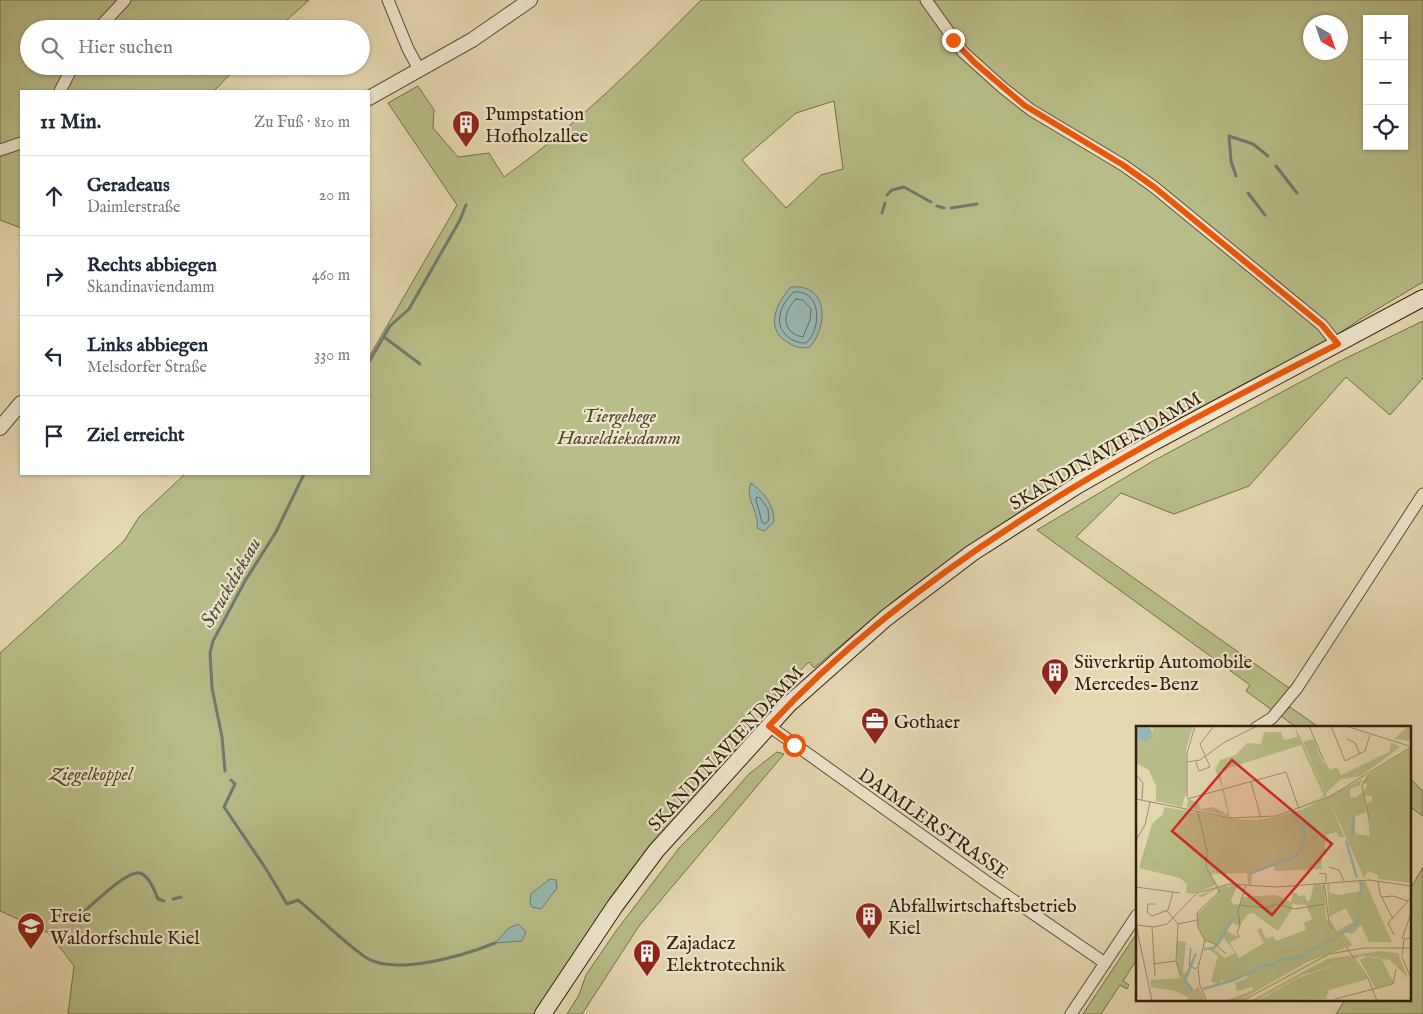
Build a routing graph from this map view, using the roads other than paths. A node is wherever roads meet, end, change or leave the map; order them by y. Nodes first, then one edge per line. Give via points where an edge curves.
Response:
1 (125, 0) edge
2 (388, 0) edge
3 (530, 0) edge
4 (926, 0) edge
5 (106, 20) edge
6 (419, 69) junction
7 (68, 75) edge
8 (61, 90) edge
9 (370, 97) edge
10 (20, 143) edge
11 (0, 150) edge
12 (1423, 298) edge
13 (1338, 344) junction
14 (20, 404) edge
15 (0, 428) edge
16 (1423, 494) edge
17 (769, 726) junction
18 (1259, 726) edge
19 (1136, 916) edge
20 (1105, 963) junction
21 (543, 1014) edge
22 (1071, 1014) edge

1 - 5 street
2 - 6 street
3 - 6 street via 479,36
4 - 13 street via 963,52 1003,88 1031,110 1123,165 1167,197 1322,325
6 - 9 street
7 - 8 street
10 - 11 street
12 - 13 main road, SKANDINAVIENDAMM
13 - 17 main road, SKANDINAVIENDAMM via 1078,485 972,553 854,644
14 - 15 street
16 - 18 street via 1297,688 1272,718
17 - 20 street, DAIMLERSTRASSE
17 - 21 main road, SKANDINAVIENDAMM via 656,851 609,914
19 - 20 street
20 - 22 street

